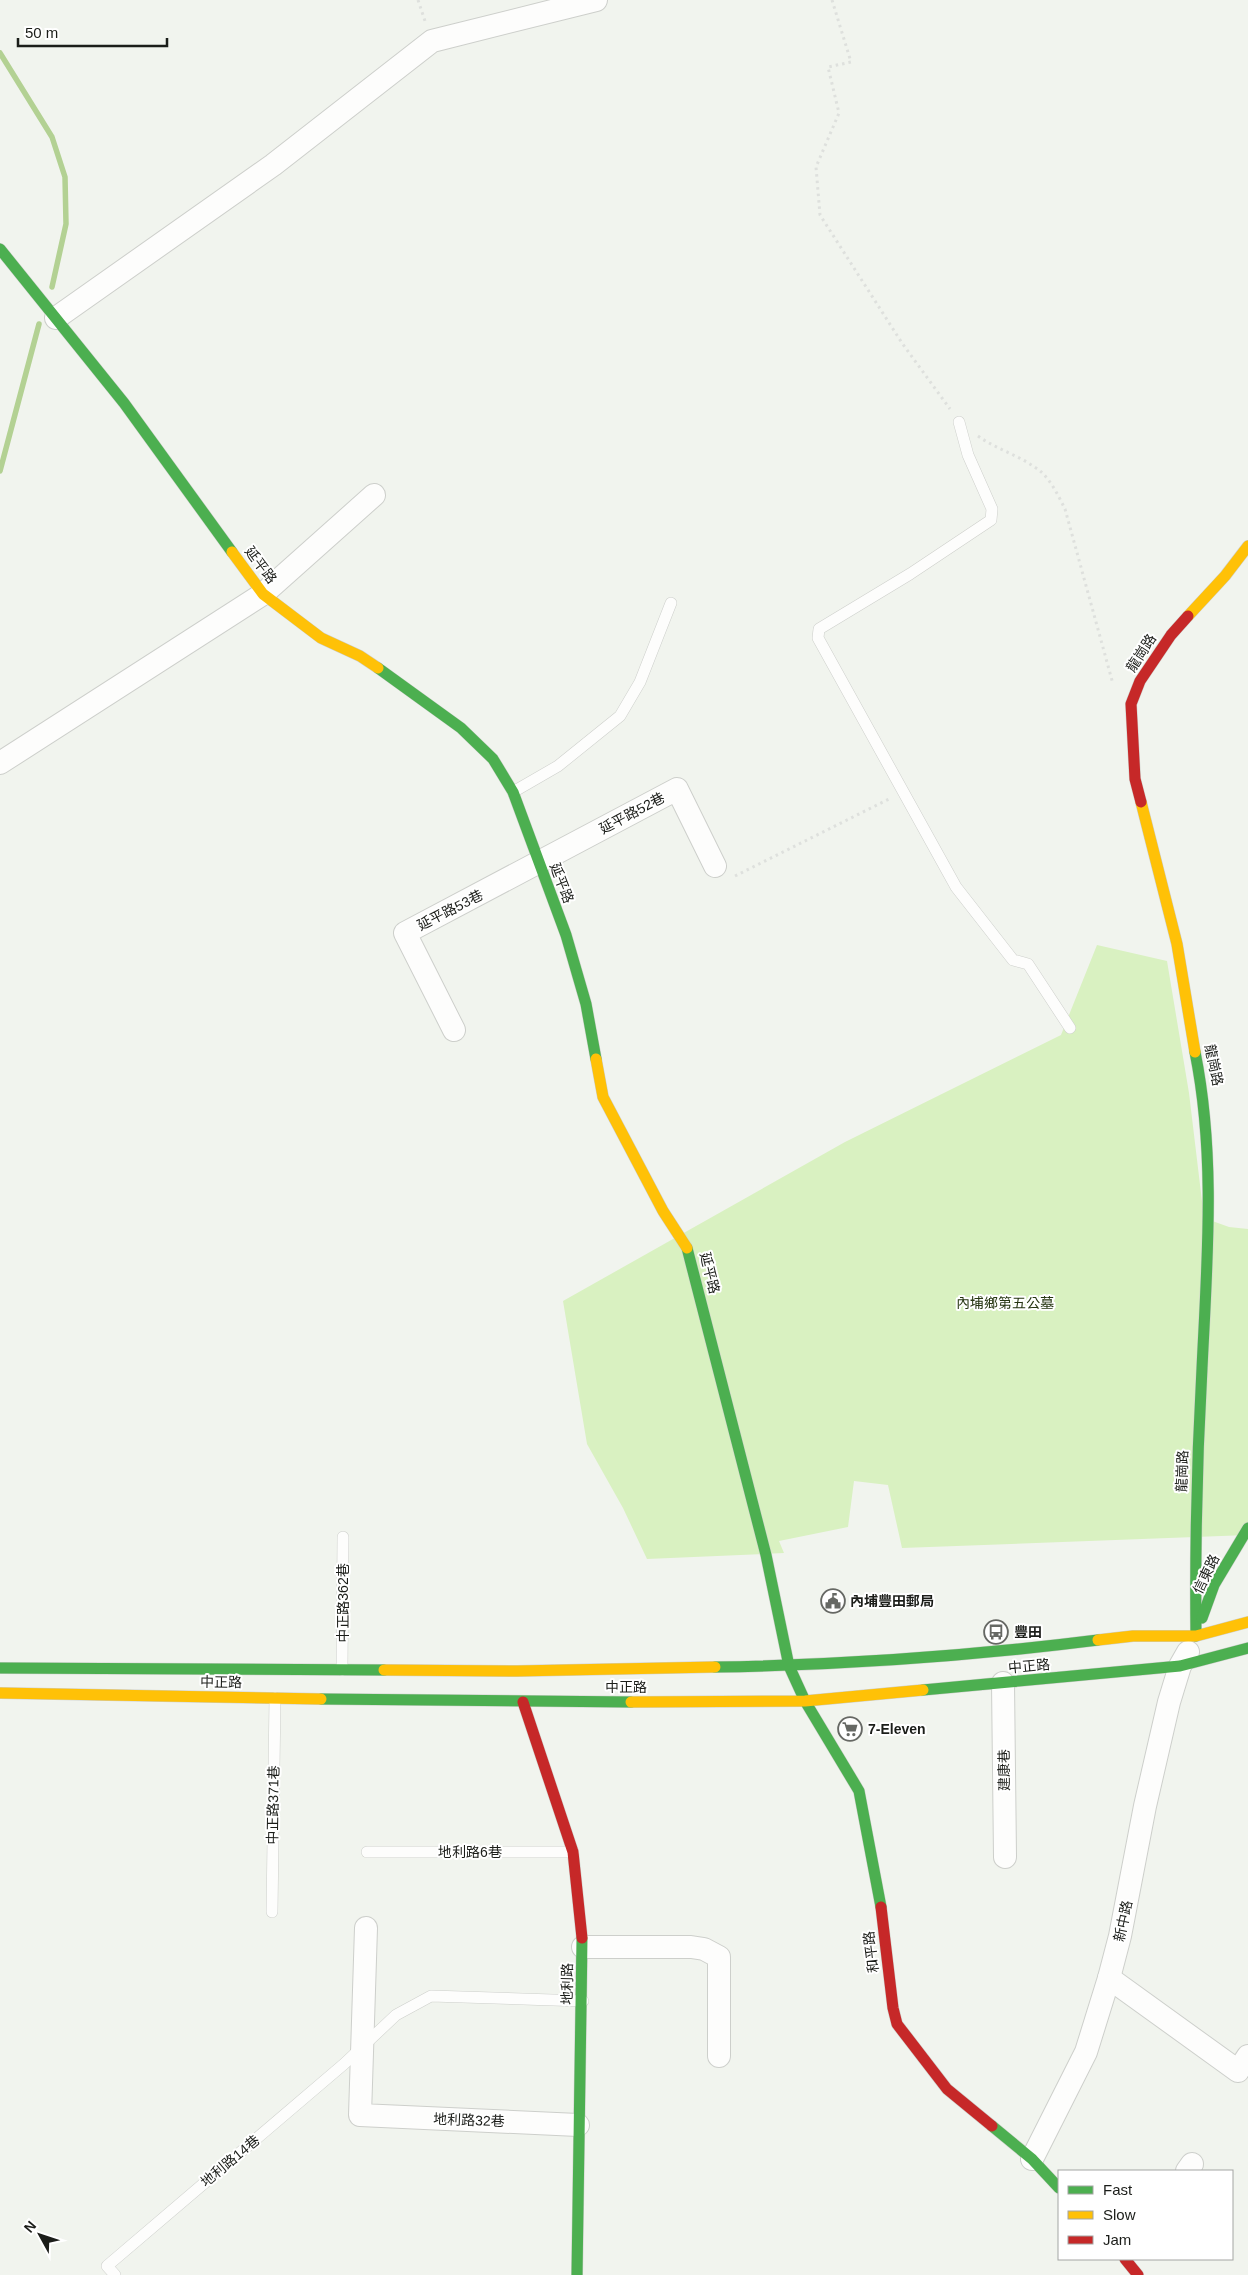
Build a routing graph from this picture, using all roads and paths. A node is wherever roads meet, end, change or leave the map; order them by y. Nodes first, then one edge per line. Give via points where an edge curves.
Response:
1 (596, 0) edge
2 (832, 0) edge
3 (0, 249) edge
4 (56, 318) junction
5 (960, 422) junction
6 (374, 494) dead end
7 (1248, 546) edge
8 (263, 594) junction
9 (671, 603) dead end
10 (1131, 704) junction
11 (0, 763) edge
12 (903, 791) junction
13 (513, 792) junction
14 (538, 864) junction
15 (725, 871) joint
16 (1070, 1028) dead end
17 (454, 1030) dead end
18 (1248, 1528) edge
19 (343, 1537) dead end
20 (1248, 1622) edge
21 (1196, 1636) junction
22 (1248, 1648) edge
23 (789, 1666) junction
24 (1180, 1666) junction
25 (0, 1668) edge
26 (342, 1670) junction
27 (1003, 1683) junction
28 (0, 1693) edge
29 (274, 1698) junction
30 (806, 1701) junction
31 (523, 1702) junction
32 (368, 1852) dead end
33 (573, 1852) junction
34 (1006, 1857) dead end
35 (272, 1912) dead end
36 (366, 1928) dead end
37 (583, 1947) junction
38 (1109, 1978) junction
39 (582, 2001) junction
40 (362, 2047) junction
41 (720, 2056) dead end
42 (1248, 2056) edge
43 (578, 2125) junction
44 (1032, 2159) junction
45 (1058, 2187) edge
46 (1126, 2260) edge
47 (115, 2275) edge
48 (577, 2275) edge
49 (1138, 2275) edge

1 - 4 street via 432,41 273,165
2 - 5 path via 851,62 828,67 839,113 816,167 820,215 902,343
3 - 4 street, 延平路
4 - 8 street, 延平路 via 124,403
5 - 10 path via 994,447 1037,468 1056,491 1065,509 1116,693
5 - 12 lane via 968,455 992,509 990,520 910,574 819,629 818,638
6 - 8 street
7 - 10 street, 龍崗路 via 1171,634 1140,681
8 - 11 street
8 - 13 street, 延平路 via 321,638 360,656 460,728 494,759
9 - 13 lane via 640,682 620,716 558,766
10 - 21 street, 龍崗路 via 1135,779 1177,944 1204,1095 1208,1240 1195,1539
12 - 15 path
12 - 16 lane via 956,887 1013,960 1028,964
13 - 14 street, 延平路
14 - 15 street, 延平路52巷 via 678,789
14 - 17 street, 延平路53巷 via 405,933
14 - 23 street, 延平路 via 566,935 586,1004 603,1097 663,1211 688,1250 766,1554
18 - 21 street, 信東路 via 1214,1585
19 - 26 lane, 中正路362巷
20 - 21 street, 中正路
21 - 23 street, 中正路 via 1133,1636 1014,1651
21 - 24 street, 新中路
22 - 24 street, 中正路
23 - 26 street, 中正路 via 517,1671
23 - 30 street, 延平路
24 - 27 street, 中正路
24 - 38 street, 新中路 via 1145,1806
25 - 26 street, 中正路
27 - 30 street, 中正路
27 - 34 street, 建康巷
28 - 29 street, 中正路
29 - 31 street, 中正路
29 - 35 lane, 中正路371巷
30 - 31 street, 中正路
30 - 44 street, 和平路 via 859,1791 878,1884 897,2024 947,2089
31 - 33 street, 地利路
32 - 33 lane, 地利路6巷
33 - 37 street, 地利路
36 - 40 street
37 - 39 street, 地利路
37 - 41 street via 691,1947 719,1957
38 - 42 street via 1238,2071
38 - 44 street, 新中路 via 1086,2052
39 - 40 lane, 地利路14巷 via 432,1996 396,2015
39 - 43 street, 地利路
40 - 43 street, 地利路32巷 via 360,2115
40 - 47 lane, 地利路14巷 via 107,2266
43 - 48 street, 地利路
44 - 45 street
46 - 49 street

